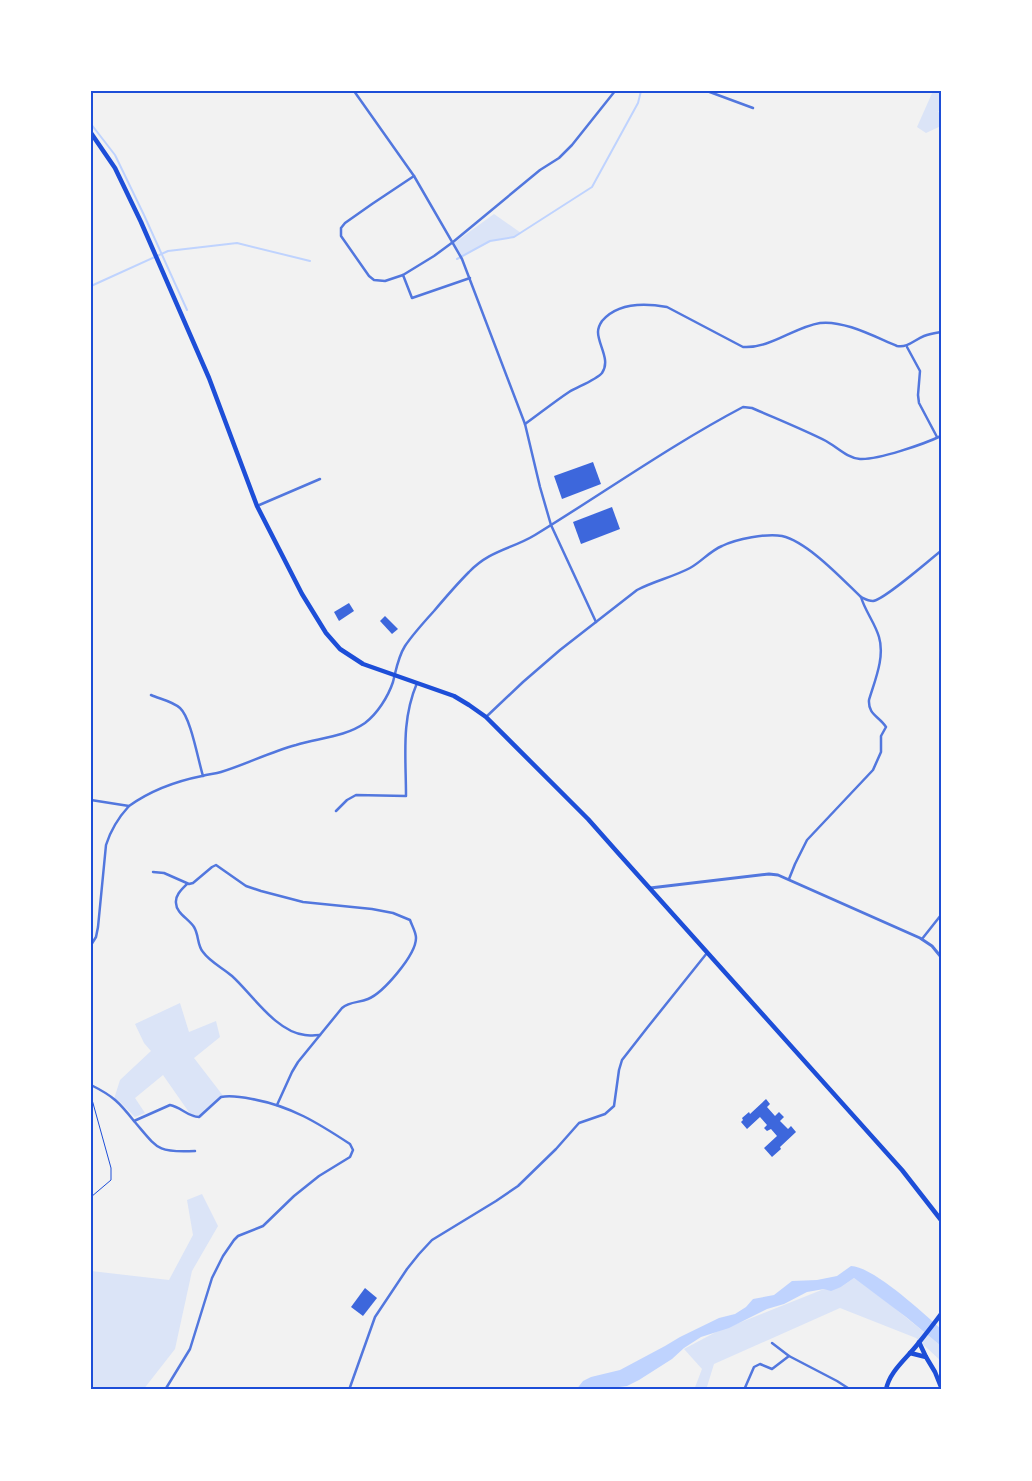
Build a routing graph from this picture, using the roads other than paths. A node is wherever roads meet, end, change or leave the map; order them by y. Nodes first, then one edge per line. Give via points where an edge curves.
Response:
1 (354, 91) edge
2 (614, 91) edge
3 (706, 91) edge
4 (753, 108) dead end
5 (91, 133) edge
6 (414, 176) junction
7 (454, 242) junction
8 (403, 275) junction
9 (470, 278) junction
10 (941, 332) edge
11 (907, 347) junction
12 (525, 424) junction
13 (939, 436) edge
14 (320, 480) dead end
15 (257, 506) junction
16 (551, 525) junction
17 (941, 551) edge
18 (861, 597) junction
19 (596, 622) junction
20 (394, 676) junction
21 (417, 684) junction
22 (150, 696) dead end
23 (486, 717) junction
24 (203, 776) junction
25 (91, 800) edge
26 (129, 806) junction
27 (336, 811) dead end
28 (153, 872) dead end
29 (789, 879) junction
30 (187, 884) junction
31 (650, 888) junction
32 (941, 915) edge
33 (922, 939) junction
34 (91, 945) edge
35 (708, 952) junction
36 (941, 957) edge
37 (320, 1035) junction
38 (91, 1085) edge
39 (277, 1105) junction
40 (134, 1121) junction
41 (195, 1151) dead end
42 (941, 1220) edge
43 (941, 1314) edge
44 (920, 1341) junction
45 (772, 1343) dead end
46 (910, 1353) junction
47 (789, 1356) junction
48 (926, 1357) junction
49 (941, 1387) edge
50 (884, 1389) edge
51 (165, 1390) edge
52 (349, 1390) edge
53 (744, 1390) edge
54 (850, 1390) edge

1 - 6 street
2 - 7 street via 565,153
3 - 4 street
5 - 15 highway via 115,168 158,259 209,378
6 - 7 street
6 - 8 street via 345,223 340,231 354,257 374,280 385,281
7 - 8 street
7 - 9 street
8 - 9 street via 412,298
9 - 12 street
10 - 11 street via 925,335
11 - 12 street via 845,326 821,323 755,347 743,347 667,307 627,306 611,313 599,326 605,364 601,373
11 - 13 street via 920,371 919,403
12 - 16 street
13 - 16 street via 913,447 860,459 801,429 743,407 661,454
14 - 15 street
15 - 20 highway via 326,633 350,657
16 - 19 street
16 - 20 street via 488,556 471,570 406,645
17 - 18 street via 878,599 873,601
18 - 19 street via 802,545 789,538 770,536 723,546 687,569 646,584
18 - 29 street via 881,646 869,700 871,712 886,727 881,736 881,752 873,770 808,840
19 - 23 street
20 - 21 highway
20 - 24 street via 378,708 366,722 354,729
21 - 23 highway via 454,696
21 - 27 street via 410,698 406,725 406,796 356,795
22 - 24 street via 182,710
23 - 31 highway via 588,819
24 - 26 street via 151,792
25 - 26 street
26 - 34 street via 117,820 106,845 98,927
28 - 30 street via 168,874
29 - 31 street via 769,874
29 - 33 street
30 - 37 street via 177,897 176,906 193,925 205,955 230,974 264,1011 282,1025 305,1036
30 - 37 street via 216,865 246,886 261,891 303,902 386,912 410,920 416,939 411,954 399,971 368,1000 346,1004
31 - 35 highway
32 - 33 street
33 - 36 street
35 - 42 highway via 902,1170
35 - 52 street via 622,1060 614,1106 605,1114 579,1123 518,1186 440,1234 418,1254 375,1317
37 - 39 street via 298,1062
38 - 40 street via 118,1102
39 - 40 street via 226,1096 218,1098 199,1117 170,1105
39 - 51 street via 319,1124 354,1150 347,1160 294,1196 267,1223 234,1240 212,1278 190,1349
40 - 41 street via 160,1149
43 - 44 highway
44 - 46 highway
44 - 48 highway
45 - 47 street
46 - 48 highway
46 - 50 highway
47 - 53 street via 772,1369 760,1364 754,1367
47 - 54 street
48 - 49 highway

